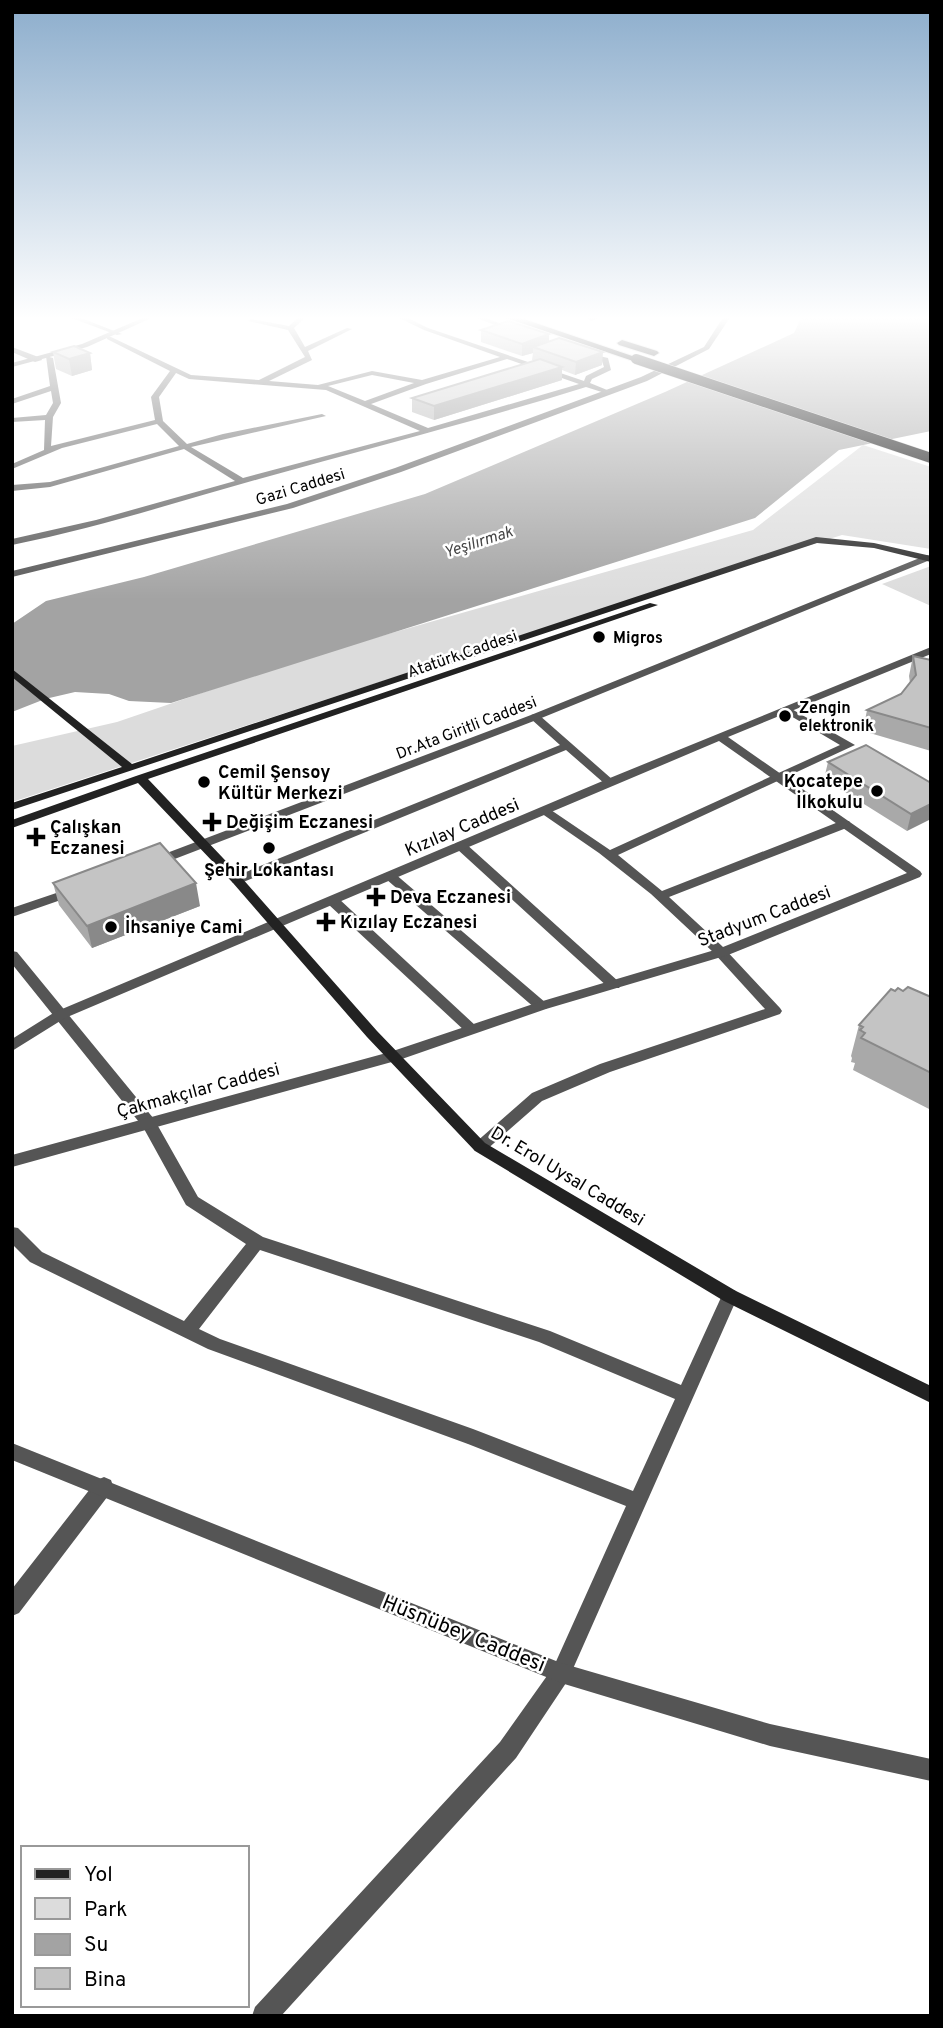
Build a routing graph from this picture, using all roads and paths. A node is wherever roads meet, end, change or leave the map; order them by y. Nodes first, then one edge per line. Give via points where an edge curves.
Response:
1 (53, 411) edge
2 (157, 411) edge
3 (380, 411) edge
4 (500, 411) edge
5 (558, 411) edge
6 (791, 411) edge
7 (322, 416) dead end
8 (49, 417) junction
9 (12, 420) edge
10 (159, 421) junction
11 (430, 432) junction
12 (187, 448) junction
13 (47, 449) junction
14 (931, 457) edge
15 (12, 467) edge
16 (241, 481) junction
17 (12, 488) edge
18 (14, 543) edge
19 (929, 559) edge
20 (12, 574) edge
21 (931, 650) edge
22 (12, 672) edge
23 (788, 710) junction
24 (535, 718) junction
25 (720, 737) junction
26 (566, 746) junction
27 (135, 773) junction
28 (778, 776) junction
29 (609, 782) junction
30 (12, 807) edge
31 (544, 811) junction
32 (12, 824) edge
33 (845, 824) junction
34 (203, 845) junction
35 (461, 846) junction
36 (610, 855) junction
37 (931, 866) edge
38 (140, 867) edge
39 (916, 873) junction
40 (390, 876) junction
41 (237, 880) junction
42 (89, 885) edge
43 (661, 896) junction
44 (333, 901) junction
45 (12, 913) edge
46 (275, 925) junction
47 (723, 953) junction
48 (12, 954) edge
49 (614, 985) junction
50 (541, 1006) junction
51 (60, 1015) junction
52 (471, 1030) junction
53 (12, 1046) edge
54 (394, 1056) junction
55 (149, 1124) junction
56 (480, 1147) junction
57 (12, 1161) edge
58 (12, 1233) edge
59 (257, 1242) junction
60 (730, 1296) junction
61 (187, 1331) junction
62 (686, 1395) junction
63 (931, 1395) edge
64 (12, 1451) edge
65 (104, 1486) junction
66 (636, 1501) junction
67 (12, 1606) edge
68 (561, 1673) junction
69 (931, 1770) edge
70 (264, 2016) edge

1 - 8 street
2 - 10 street
3 - 11 street
4 - 11 street
5 - 20 street, Gazi Caddesi via 290,506
6 - 14 highway, bridge
7 - 12 street
8 - 9 street
8 - 13 street
10 - 12 street
10 - 13 street
11 - 16 street
12 - 16 street
12 - 17 street via 50,484
13 - 15 street
16 - 18 street
19 - 24 street, Dr.Ata Giritli Caddesi
19 - 27 main road, Atatürk Caddesi via 865,548 817,549
21 - 23 street, Kızılay Caddesi
22 - 27 main road, Dr. Erol Uysal Caddesi
23 - 25 street, Kızılay Caddesi
23 - 28 street via 849,745
24 - 26 street
24 - 34 street, Dr.Ata Giritli Caddesi
25 - 28 street
25 - 29 street, Kızılay Caddesi
26 - 29 street
26 - 41 street
27 - 30 main road, Atatürk Caddesi
27 - 32 main road, Atatürk Caddesi
27 - 34 main road, Dr. Erol Uysal Caddesi
28 - 33 street
28 - 36 street
29 - 31 street, Kızılay Caddesi
31 - 35 street, Kızılay Caddesi
31 - 36 street
33 - 39 street
33 - 43 street
34 - 38 street, Dr.Ata Giritli Caddesi
34 - 41 main road, Dr. Erol Uysal Caddesi
35 - 40 street, Kızılay Caddesi
35 - 49 street
36 - 43 street
37 - 39 street, Stadyum Caddesi
39 - 47 street, Stadyum Caddesi
40 - 44 street, Kızılay Caddesi
40 - 50 street
41 - 46 main road, Dr. Erol Uysal Caddesi
42 - 45 street
43 - 47 street
44 - 46 street, Kızılay Caddesi
44 - 52 street
46 - 51 street, Kızılay Caddesi
46 - 54 main road, Dr. Erol Uysal Caddesi
47 - 49 street, Stadyum Caddesi
47 - 56 street via 775,1011 606,1068 537,1097
48 - 51 street
49 - 50 street, Stadyum Caddesi
50 - 52 street, Stadyum Caddesi
51 - 53 street, Kızılay Caddesi
51 - 55 street
52 - 54 street, Stadyum Caddesi
54 - 55 street, Çakmakçılar Caddesi
54 - 56 main road, Dr. Erol Uysal Caddesi
55 - 57 street, Çakmakçılar Caddesi
55 - 59 street via 192,1201
56 - 60 main road, Dr. Erol Uysal Caddesi
58 - 61 street via 36,1257
59 - 61 street
59 - 62 street via 544,1336
60 - 62 street
60 - 63 main road, Dr. Erol Uysal Caddesi
61 - 66 street
62 - 66 street
64 - 65 street, Hüsnübey Caddesi
65 - 67 street
65 - 68 street, Hüsnübey Caddesi
66 - 68 street
68 - 69 street, Hüsnübey Caddesi via 770,1735
68 - 70 street via 508,1750

